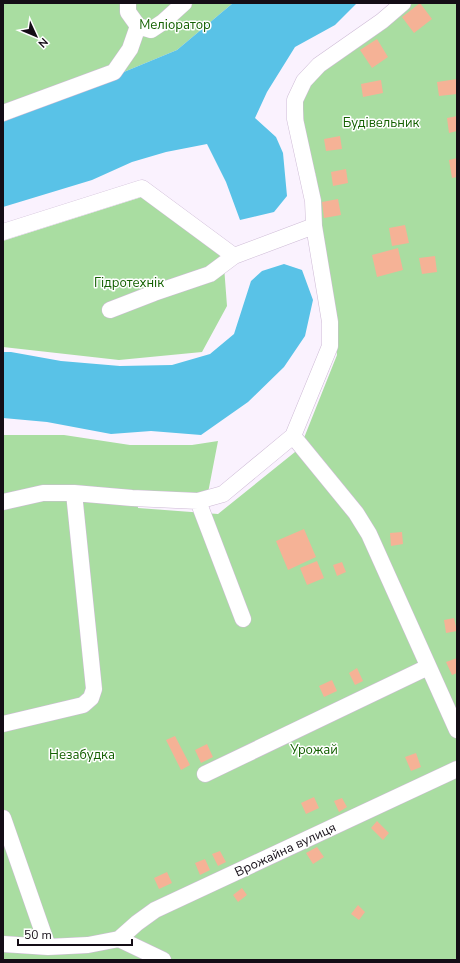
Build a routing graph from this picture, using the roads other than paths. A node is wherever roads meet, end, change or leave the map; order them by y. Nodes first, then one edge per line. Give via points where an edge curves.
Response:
1 (128, 3) edge
2 (184, 3) edge
3 (403, 3) edge
4 (138, 26) junction
5 (3, 114) edge
6 (314, 226) junction
7 (3, 232) edge
8 (234, 256) junction
9 (110, 310) dead end
10 (293, 436) junction
11 (74, 493) junction
12 (198, 501) junction
13 (3, 502) edge
14 (243, 620) dead end
15 (428, 667) junction
16 (3, 724) edge
17 (457, 730) edge
18 (457, 769) edge
19 (205, 774) dead end
20 (3, 818) edge
21 (119, 939) junction
22 (3, 944) edge
23 (48, 947) junction
24 (163, 960) edge

1 - 4 street via 128,12
2 - 4 street via 151,30
3 - 6 street via 382,21 319,65 304,81 295,100 295,119 313,202
4 - 5 street via 130,49 114,72
6 - 8 street
6 - 10 street via 330,322 330,346
7 - 8 street via 142,188
8 - 9 street via 210,274
10 - 12 street via 223,494
10 - 15 street via 356,513 369,534
11 - 12 street
11 - 13 street via 43,493
11 - 16 street via 94,689 91,698 83,705
12 - 14 street
15 - 17 street
15 - 19 street
18 - 21 street, Врожайна вулиця via 155,910
20 - 23 street
21 - 23 street via 88,945
21 - 24 street
22 - 23 street

